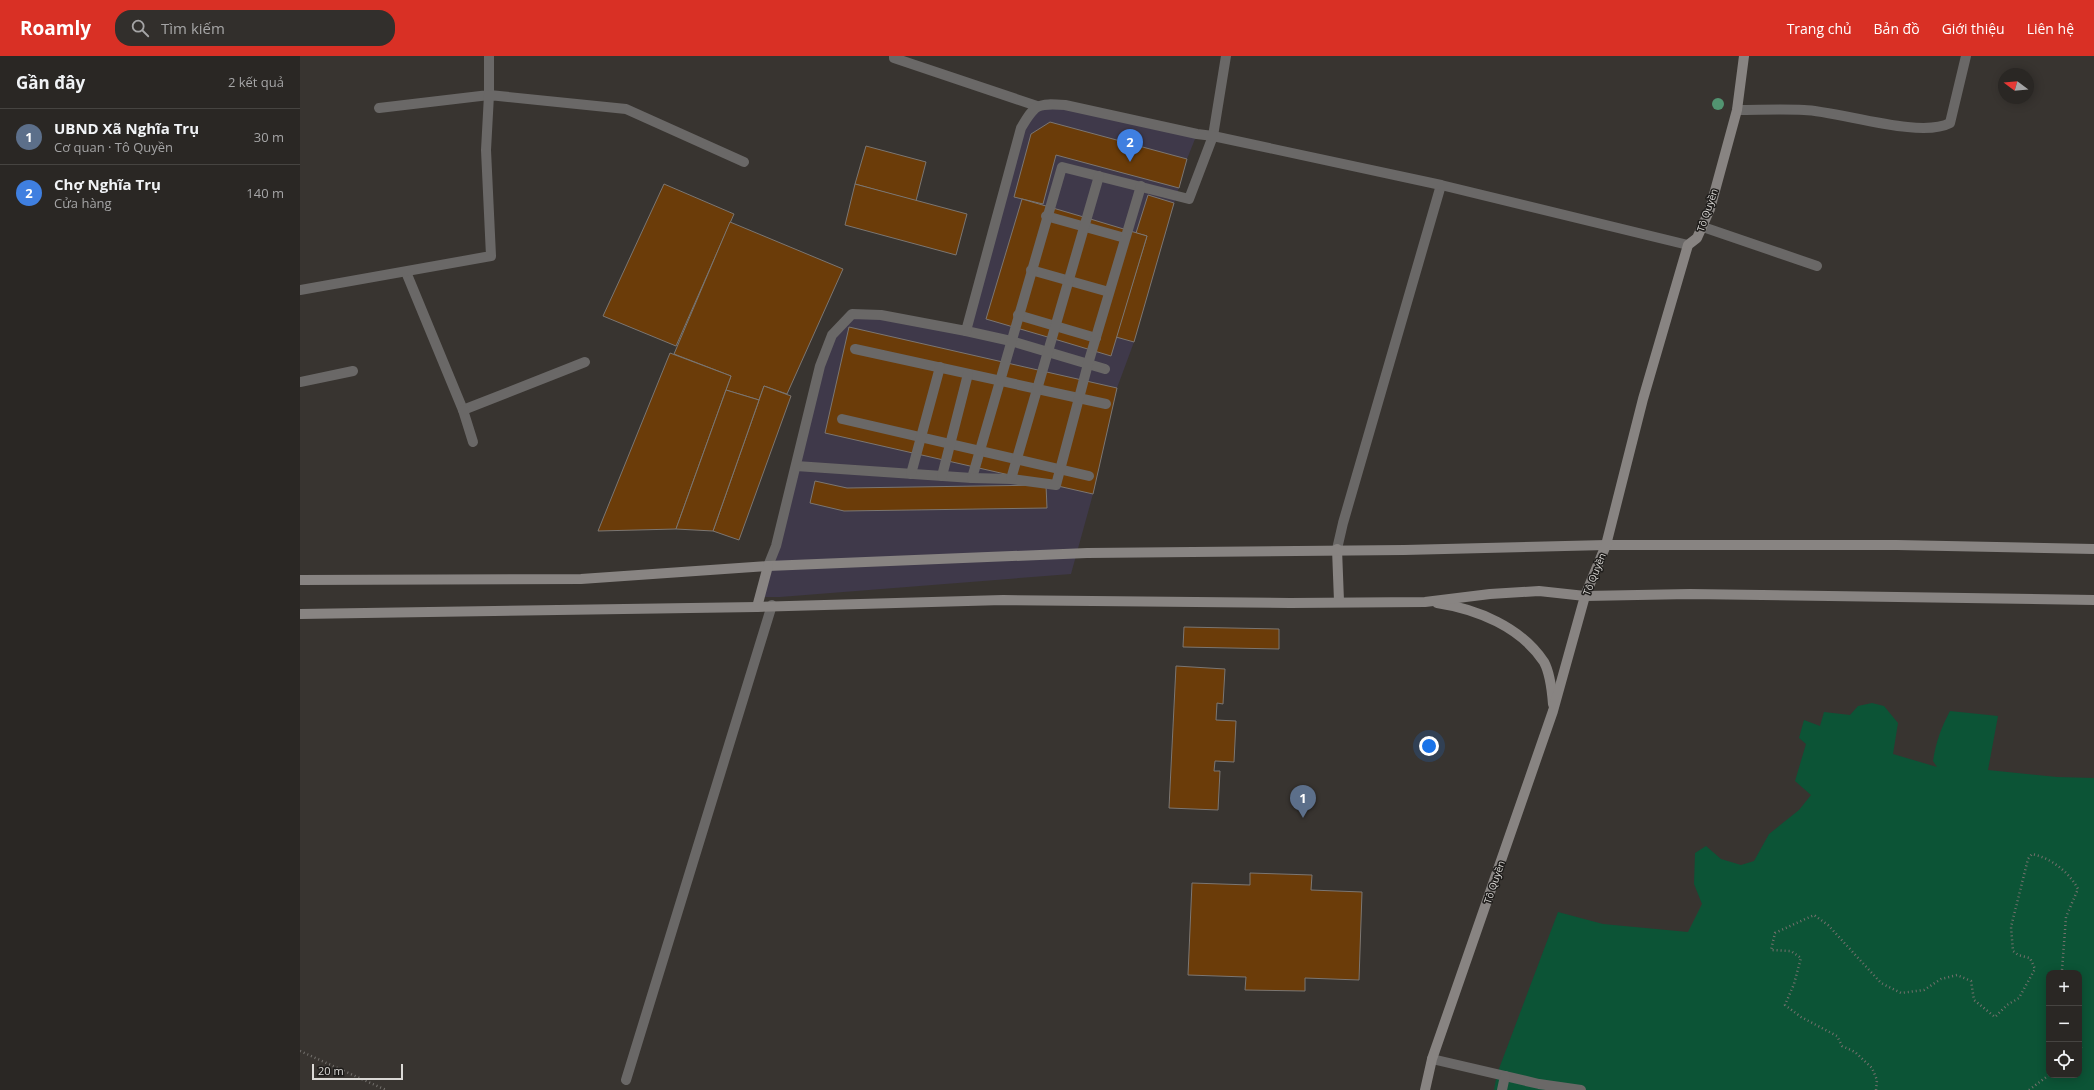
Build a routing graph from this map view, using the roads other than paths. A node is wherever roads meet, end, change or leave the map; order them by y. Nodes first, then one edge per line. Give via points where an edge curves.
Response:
1 (489, 56) edge
2 (894, 56) edge
3 (1226, 56) edge
4 (1744, 56) edge
5 (1966, 56) edge
6 (489, 94) junction
7 (1037, 106) junction
8 (379, 108) dead end
9 (1737, 110) junction
10 (1213, 136) junction
11 (744, 162) dead end
12 (1099, 176) junction
13 (1441, 185) junction
14 (1141, 186) junction
15 (1046, 216) junction
16 (1084, 226) junction
17 (1703, 227) junction
18 (1125, 238) junction
19 (1688, 245) junction
20 (1817, 266) dead end
21 (1031, 270) junction
22 (406, 272) junction
23 (1068, 280) junction
24 (300, 290) edge
25 (1109, 292) junction
26 (1018, 314) junction
27 (1054, 325) junction
28 (966, 331) junction
29 (1096, 338) junction
30 (1010, 341) junction
31 (855, 349) dead end
32 (1046, 352) junction
33 (585, 362) dead end
34 (1088, 364) junction
35 (940, 367) junction
36 (1105, 369) dead end
37 (353, 371) dead end
38 (968, 374) junction
39 (999, 380) junction
40 (300, 382) edge
41 (1036, 388) junction
42 (1079, 398) junction
43 (1106, 404) dead end
44 (462, 410) junction
45 (842, 419) dead end
46 (921, 437) junction
47 (473, 442) dead end
48 (950, 444) junction
49 (980, 451) junction
50 (1016, 459) junction
51 (796, 466) junction
52 (1060, 469) junction
53 (911, 474) junction
54 (942, 476) junction
55 (1089, 476) dead end
56 (972, 478) junction
57 (1011, 479) junction
58 (1606, 545) junction
59 (1338, 549) junction
60 (2094, 549) edge
61 (768, 566) junction
62 (300, 580) edge
63 (1585, 596) junction
64 (2094, 600) edge
65 (1339, 601) junction
66 (1425, 602) junction
67 (772, 605) junction
68 (757, 607) junction
69 (300, 614) edge
70 (1553, 711) junction
71 (1432, 1059) junction
72 (1505, 1076) junction
73 (626, 1080) dead end
74 (1425, 1090) edge
75 (1502, 1090) edge
76 (1581, 1090) edge

1 - 6 street
2 - 7 street
3 - 10 street
4 - 9 street, Tô Quyền
5 - 9 street via 1950,123 1944,126 1928,128 1805,110
6 - 8 street
6 - 11 street via 626,109
6 - 22 street via 486,150 491,256
7 - 10 street via 1065,105
7 - 28 street via 1021,128
9 - 17 street, Tô Quyền
10 - 13 street
10 - 14 street via 1189,199
12 - 14 street
12 - 15 street via 1062,166
12 - 16 street
13 - 19 street
13 - 59 street via 1343,523
14 - 18 street
15 - 16 street
15 - 21 street
16 - 18 street
16 - 23 street
17 - 19 street, Tô Quyền via 1697,238
17 - 20 street
18 - 25 street
19 - 58 street, Tô Quyền via 1643,399
21 - 23 street
21 - 26 street
22 - 24 street
22 - 44 street
23 - 25 street
23 - 27 street
25 - 29 street
26 - 27 street
26 - 30 street
27 - 29 street
27 - 32 street
28 - 30 street
28 - 51 street via 881,314 852,314 832,335 820,366
29 - 34 street
30 - 32 street
30 - 39 street
31 - 35 street
32 - 34 street
32 - 41 street
33 - 44 street
34 - 36 street
34 - 42 street
35 - 38 street
35 - 46 street
37 - 40 street
38 - 39 street
38 - 48 street
39 - 41 street
39 - 49 street
41 - 42 street
41 - 50 street
42 - 43 street
42 - 52 street
44 - 47 street
45 - 46 street
46 - 48 street
46 - 53 street
48 - 49 street
48 - 54 street
49 - 50 street
49 - 56 street
50 - 52 street
50 - 57 street
51 - 53 street
51 - 61 street via 776,546
52 - 55 street
52 - 57 street via 1056,485
53 - 54 street
54 - 56 street
56 - 57 street
58 - 59 street
58 - 60 street via 1897,545
58 - 63 street, Tô Quyền
59 - 61 street via 1087,553
59 - 65 street
61 - 62 street via 581,579
61 - 68 street
63 - 64 street via 1690,594
63 - 66 street via 1539,592 1490,594
63 - 70 street, Tô Quyền
65 - 66 street
65 - 67 street via 1003,600
66 - 70 street via 1476,612 1514,632 1534,650 1544,664 1552,694
67 - 68 street
67 - 73 street
68 - 69 street
70 - 71 street, Tô Quyền
71 - 72 street
71 - 74 street, Tô Quyền
72 - 75 street
72 - 76 street

